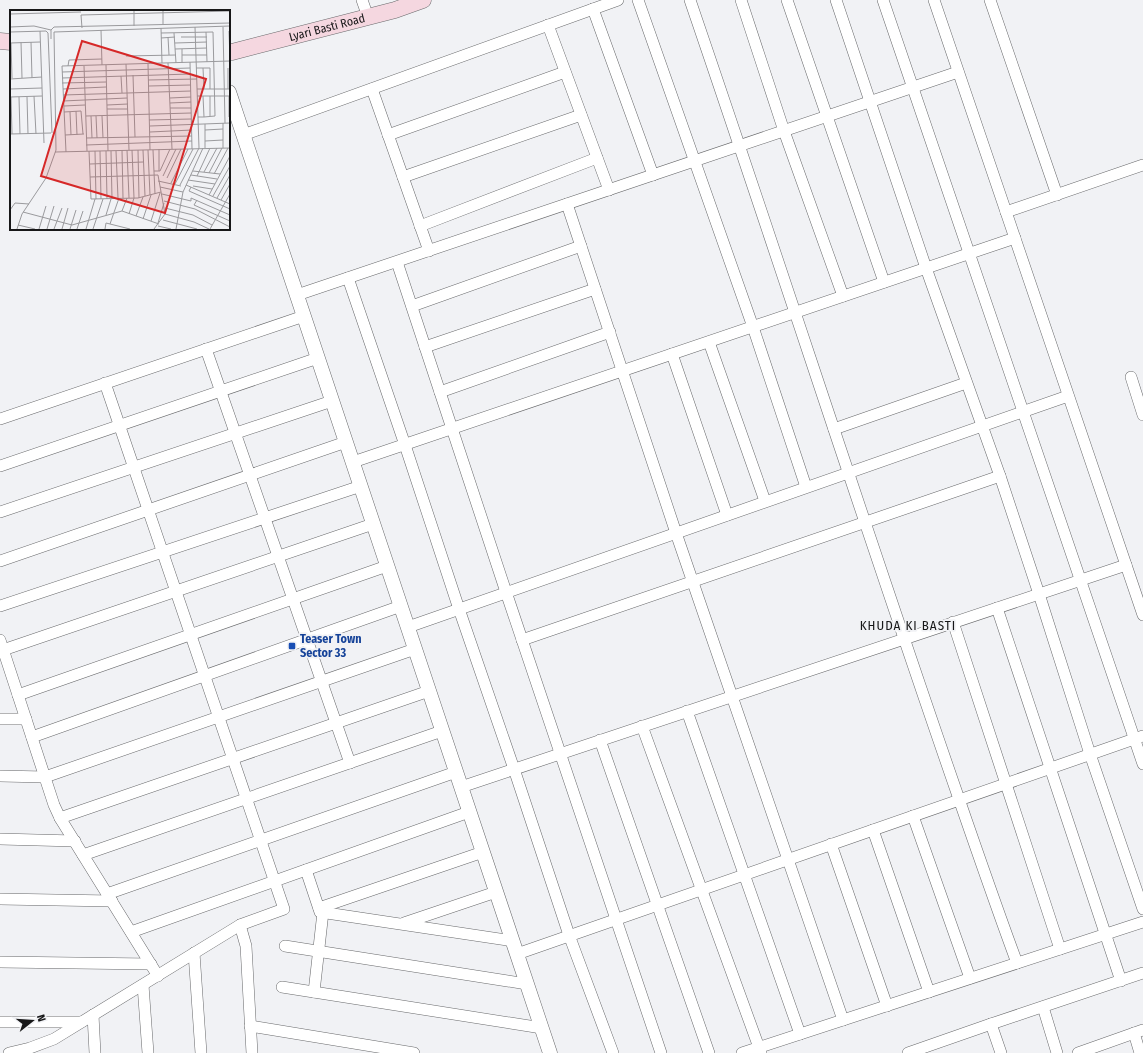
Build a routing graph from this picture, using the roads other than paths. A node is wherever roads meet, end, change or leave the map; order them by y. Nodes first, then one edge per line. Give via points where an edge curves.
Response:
1 (362, 0) edge
2 (423, 0) edge
3 (618, 0) edge
4 (638, 0) edge
5 (690, 0) edge
6 (741, 0) edge
7 (787, 0) edge
8 (836, 0) edge
9 (883, 0) edge
10 (934, 0) edge
11 (990, 0) edge
12 (593, 9) junction
13 (368, 17) junction
14 (548, 25) junction
15 (0, 41) edge
16 (10, 42) edge
17 (230, 52) edge
18 (565, 72) junction
19 (958, 72) junction
20 (912, 87) junction
21 (372, 89) junction
22 (230, 95) edge
23 (870, 102) junction
24 (581, 115) junction
25 (827, 116) junction
26 (784, 131) junction
27 (243, 135) junction
28 (388, 135) junction
29 (740, 146) junction
30 (597, 158) junction
31 (694, 161) junction
32 (1143, 165) edge
33 (653, 175) junction
34 (403, 177) junction
35 (609, 190) junction
36 (1057, 195) junction
37 (567, 204) junction
38 (1006, 212) junction
39 (420, 226) junction
40 (1015, 238) junction
41 (581, 246) junction
42 (428, 251) junction
43 (969, 254) junction
44 (397, 262) junction
45 (926, 268) junction
46 (348, 278) junction
47 (884, 282) junction
48 (595, 288) junction
49 (297, 296) junction
50 (844, 296) junction
51 (412, 306) junction
52 (795, 313) junction
53 (304, 316) junction
54 (753, 327) junction
55 (610, 332) junction
56 (709, 342) junction
57 (426, 347) junction
58 (206, 349) junction
59 (672, 354) junction
60 (318, 358) junction
61 (623, 371) junction
62 (1131, 377) dead end
63 (105, 383) junction
64 (966, 383) junction
65 (221, 391) junction
66 (440, 392) junction
67 (1068, 396) junction
68 (332, 401) junction
69 (1023, 412) junction
70 (1143, 415) edge
71 (0, 419) edge
72 (119, 425) junction
73 (982, 426) junction
74 (452, 429) junction
75 (834, 429) junction
76 (236, 433) junction
77 (346, 442) junction
78 (405, 445) junction
79 (353, 462) junction
80 (0, 466) edge
81 (134, 468) junction
82 (849, 472) junction
83 (250, 475) junction
84 (1000, 476) junction
85 (361, 486) junction
86 (806, 487) junction
87 (765, 501) junction
88 (148, 510) junction
89 (0, 512) edge
90 (727, 515) junction
91 (265, 518) junction
92 (865, 522) junction
93 (373, 524) junction
94 (676, 533) junction
95 (162, 552) junction
96 (278, 556) junction
97 (0, 561) edge
98 (1126, 565) junction
99 (387, 566) junction
100 (1080, 580) junction
101 (693, 581) junction
102 (176, 591) junction
103 (506, 592) junction
104 (1040, 594) junction
105 (293, 599) junction
106 (0, 606) edge
107 (401, 606) junction
108 (997, 608) junction
109 (459, 609) junction
110 (1143, 615) edge
111 (953, 622) junction
112 (408, 626) junction
113 (190, 635) junction
114 (904, 639) junction
115 (307, 640) junction
116 (522, 640) junction
117 (415, 649) junction
118 (2, 652) edge
119 (204, 676) junction
120 (321, 682) junction
121 (429, 691) junction
122 (18, 695) junction
123 (732, 696) junction
124 (687, 711) junction
125 (219, 717) junction
126 (0, 719) edge
127 (26, 719) junction
128 (336, 723) junction
129 (642, 726) junction
130 (442, 731) junction
131 (32, 737) junction
132 (1139, 737) edge
133 (600, 740) junction
134 (560, 753) junction
135 (1090, 754) junction
136 (233, 759) junction
137 (350, 763) junction
138 (1143, 764) edge
139 (1051, 768) junction
140 (514, 769) junction
141 (456, 772) junction
142 (0, 776) edge
143 (45, 777) junction
144 (1006, 784) junction
145 (461, 787) junction
146 (246, 799) junction
147 (959, 800) junction
148 (469, 812) junction
149 (913, 816) junction
150 (60, 818) junction
151 (873, 830) junction
152 (0, 839) edge
153 (261, 840) junction
154 (75, 841) junction
155 (831, 844) junction
156 (483, 852) junction
157 (84, 855) junction
158 (788, 859) junction
159 (306, 870) junction
160 (744, 874) junction
161 (274, 881) junction
162 (701, 890) junction
163 (496, 892) junction
164 (110, 898) junction
165 (0, 899) edge
166 (657, 905) junction
167 (1143, 909) edge
168 (321, 910) junction
169 (616, 919) junction
170 (1143, 922) edge
171 (240, 924) junction
172 (402, 924) junction
173 (131, 932) junction
174 (1106, 934) junction
175 (569, 935) junction
176 (285, 946) dead end
177 (515, 947) junction
178 (1060, 949) junction
179 (319, 951) junction
180 (194, 953) junction
181 (0, 962) edge
182 (1017, 963) junction
183 (151, 964) junction
184 (1143, 973) edge
185 (158, 976) junction
186 (970, 978) junction
187 (1121, 981) junction
188 (527, 984) junction
189 (143, 985) junction
190 (282, 987) dead end
191 (314, 992) junction
192 (929, 992) junction
193 (887, 1006) junction
194 (1043, 1007) junction
195 (94, 1015) junction
196 (843, 1020) junction
197 (0, 1022) edge
198 (82, 1022) junction
199 (991, 1024) junction
200 (250, 1026) junction
201 (542, 1028) junction
202 (1138, 1032) edge
203 (800, 1034) junction
204 (45, 1048) edge
205 (760, 1050) edge
206 (9, 1053) edge
207 (95, 1053) edge
208 (148, 1053) edge
209 (201, 1053) edge
210 (252, 1053) edge
211 (414, 1053) edge
212 (550, 1053) edge
213 (613, 1053) edge
214 (661, 1053) edge
215 (709, 1053) edge
216 (742, 1053) edge
217 (908, 1053) edge
218 (1001, 1053) edge
219 (1057, 1053) edge
220 (1078, 1053) edge
221 (1140, 1053) edge

1 - 13 street
2 - 13 main road, Lyari Basti Road
3 - 12 street
4 - 31 street
5 - 29 street
6 - 26 street
7 - 25 street
8 - 23 street
9 - 20 street
10 - 19 street
11 - 36 street
12 - 14 street
12 - 33 street
13 - 17 main road, Lyari Basti Road
14 - 18 street
14 - 21 street
15 - 16 main road
18 - 24 street
18 - 28 street
19 - 20 street
19 - 38 street
20 - 23 street
20 - 43 street
21 - 27 street
21 - 28 street
22 - 27 street
23 - 25 street
23 - 45 street
24 - 30 street
24 - 34 street
25 - 26 street
25 - 47 street
26 - 29 street
26 - 50 street
27 - 49 street
28 - 34 street
29 - 31 street
29 - 52 street
30 - 35 street
30 - 39 street
31 - 33 street
31 - 54 street
32 - 36 street
33 - 35 street
34 - 39 street
35 - 37 street
36 - 38 street
37 - 41 street
37 - 42 street
38 - 40 street
39 - 42 street
40 - 43 street
40 - 67 street
41 - 48 street
41 - 51 street
42 - 44 street
43 - 45 street
43 - 69 street
44 - 46 street
44 - 51 street
45 - 47 street
45 - 64 street
46 - 49 street
46 - 78 street
47 - 50 street
48 - 55 street
48 - 57 street
49 - 53 street
50 - 52 street
51 - 57 street
52 - 54 street
52 - 75 street
53 - 58 street
53 - 60 street
54 - 56 street
54 - 86 street
55 - 61 street
55 - 66 street
56 - 59 street
56 - 87 street
57 - 66 street
58 - 63 street
58 - 65 street
59 - 61 street
59 - 90 street
60 - 65 street
60 - 68 street
61 - 74 street
61 - 94 street
62 - 70 street
63 - 71 street
63 - 72 street
64 - 73 street
64 - 75 street
65 - 72 street
65 - 76 street
66 - 74 street
67 - 69 street
67 - 98 street
68 - 76 street
68 - 77 street
69 - 73 street
69 - 100 street
72 - 80 street
72 - 81 street
73 - 82 street
73 - 84 street
74 - 78 street
74 - 103 street
75 - 82 street
76 - 81 street
76 - 83 street
77 - 79 street
77 - 83 street
78 - 79 street
78 - 109 street
79 - 85 street
81 - 88 street
81 - 89 street
82 - 86 street
82 - 92 street
83 - 88 street
83 - 91 street
84 - 92 street
84 - 104 street
85 - 91 street
85 - 93 street
86 - 87 street
87 - 90 street
88 - 95 street
88 - 97 street
90 - 94 street
91 - 95 street
91 - 96 street
92 - 101 street
92 - 114 street
93 - 96 street
93 - 99 street
94 - 101 street
94 - 103 street
95 - 102 street
95 - 106 street
96 - 102 street
96 - 105 street
98 - 100 street
98 - 110 street
99 - 105 street
99 - 107 street
100 - 104 street
100 - 132 street
101 - 116 street
101 - 123 street
102 - 113 street
102 - 118 street
103 - 109 street
103 - 116 street
104 - 108 street
104 - 135 street
105 - 113 street
105 - 115 street
107 - 112 street
107 - 115 street
108 - 111 street
108 - 139 street
109 - 112 street
109 - 140 street
111 - 114 street
111 - 144 street
112 - 117 street
113 - 119 street
113 - 122 street
114 - 123 street
114 - 147 street
115 - 119 street
115 - 120 street
116 - 134 street
117 - 120 street
117 - 121 street
118 - 122 street
119 - 125 street
119 - 131 street
120 - 125 street
120 - 128 street
121 - 128 street
121 - 130 street
122 - 127 street
123 - 124 street
123 - 158 street
124 - 129 street
124 - 160 street
125 - 136 street
125 - 143 street
126 - 127 street
127 - 131 street
128 - 136 street
128 - 137 street
129 - 133 street
129 - 162 street
130 - 137 street
130 - 141 street
131 - 143 street
132 - 135 street
132 - 138 street
133 - 134 street
133 - 166 street
134 - 140 street
134 - 169 street
135 - 139 street
135 - 167 street
136 - 146 street
136 - 150 street
137 - 146 street
139 - 144 street
139 - 174 street
140 - 145 street
140 - 175 street
141 - 145 street
141 - 153 street
142 - 143 street
143 - 150 street
144 - 147 street
144 - 178 street
145 - 148 street
146 - 153 street
146 - 157 street
147 - 149 street
147 - 182 street
148 - 156 street
148 - 159 street
149 - 151 street
149 - 186 street
150 - 154 street
151 - 155 street
151 - 192 street
152 - 154 street
153 - 161 street
153 - 164 street
154 - 157 street
155 - 158 street
155 - 193 street
156 - 163 street
156 - 168 street
157 - 164 street
158 - 160 street
158 - 196 street
159 - 161 street
159 - 168 street
160 - 162 street
160 - 203 street
161 - 171 street via 284,909
161 - 173 street
162 - 166 street
162 - 205 street
163 - 172 street
163 - 177 street
164 - 165 street
164 - 173 street
166 - 169 street
166 - 215 street
168 - 172 street
168 - 179 street
169 - 175 street
169 - 214 street
170 - 174 street
171 - 180 street
171 - 200 street via 246,946
172 - 177 street
173 - 183 street
174 - 178 street
174 - 187 street
175 - 177 street
175 - 213 street
176 - 179 street
177 - 188 street
178 - 182 street
179 - 188 street
179 - 191 street
180 - 185 street
180 - 209 street
181 - 183 street
182 - 186 street
183 - 185 street
184 - 187 street
185 - 189 street
186 - 192 street
187 - 194 street
188 - 201 street
189 - 195 street
189 - 208 street
190 - 191 street
191 - 201 street
192 - 193 street
193 - 196 street
194 - 199 street
194 - 219 street
195 - 198 street
195 - 207 street
196 - 203 street
197 - 198 street
198 - 204 street via 54,1039
199 - 217 street
199 - 218 street
200 - 210 street
200 - 211 street
201 - 212 street
202 - 220 street
202 - 221 street
203 - 205 street
204 - 206 street
205 - 216 street

